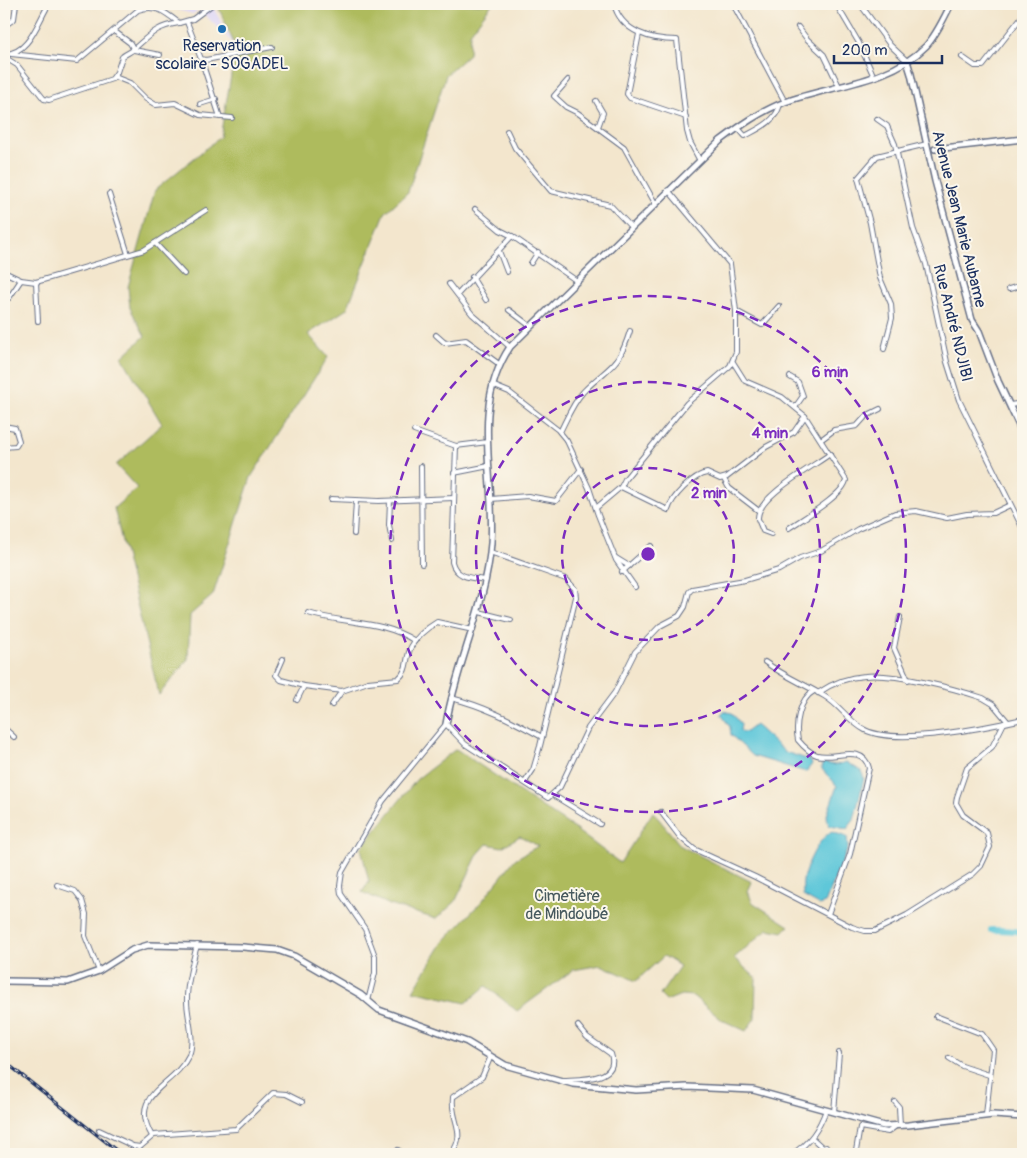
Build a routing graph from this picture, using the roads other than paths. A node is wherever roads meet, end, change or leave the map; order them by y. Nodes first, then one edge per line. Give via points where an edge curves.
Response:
1 (16, 4) edge
2 (49, 4) edge
3 (213, 4) edge
4 (614, 4) edge
5 (733, 4) edge
6 (836, 4) edge
7 (860, 4) edge
8 (952, 4) edge
9 (1023, 15) edge
10 (186, 22) junction
11 (179, 23) junction
12 (4, 26) edge
13 (798, 26) dead end
14 (114, 31) junction
15 (639, 34) junction
16 (272, 47) dead end
17 (134, 50) junction
18 (12, 54) junction
19 (4, 55) edge
20 (160, 55) dead end
21 (962, 57) dead end
22 (201, 58) junction
23 (907, 62) junction
24 (115, 77) junction
25 (874, 77) junction
26 (568, 80) dead end
27 (839, 86) junction
28 (216, 99) junction
29 (596, 101) dead end
30 (200, 104) dead end
31 (782, 104) junction
32 (220, 117) junction
33 (686, 117) junction
34 (232, 118) dead end
35 (877, 119) dead end
36 (598, 127) junction
37 (738, 128) junction
38 (507, 131) dead end
39 (1023, 139) edge
40 (927, 144) junction
41 (935, 148) junction
42 (896, 150) junction
43 (929, 156) junction
44 (700, 159) junction
45 (668, 190) junction
46 (109, 194) dead end
47 (655, 203) junction
48 (475, 209) dead end
49 (206, 210) dead end
50 (631, 227) junction
51 (512, 236) junction
52 (155, 243) junction
53 (499, 251) junction
54 (538, 252) junction
55 (128, 254) junction
56 (531, 263) dead end
57 (4, 272) edge
58 (508, 272) dead end
59 (184, 274) dead end
60 (472, 278) junction
61 (20, 280) junction
62 (577, 281) junction
63 (36, 282) junction
64 (449, 284) dead end
65 (1023, 285) edge
66 (1009, 289) dead end
67 (458, 294) junction
68 (9, 298) dead end
69 (486, 300) dead end
70 (779, 306) dead end
71 (509, 310) dead end
72 (736, 311) junction
73 (38, 321) dead end
74 (530, 326) junction
75 (630, 331) dead end
76 (436, 335) dead end
77 (510, 347) junction
78 (884, 349) dead end
79 (733, 362) junction
80 (499, 364) junction
81 (790, 377) dead end
82 (492, 384) junction
83 (1023, 403) edge
84 (1010, 405) junction
85 (796, 406) junction
86 (880, 409) dead end
87 (805, 416) junction
88 (4, 426) edge
89 (414, 431) dead end
90 (560, 432) junction
91 (1023, 434) edge
92 (822, 439) junction
93 (488, 442) junction
94 (456, 446) junction
95 (4, 447) edge
96 (830, 454) junction
97 (421, 466) dead end
98 (490, 466) junction
99 (581, 469) junction
100 (454, 473) junction
101 (724, 479) junction
102 (621, 488) junction
103 (454, 498) junction
104 (331, 499) dead end
105 (423, 499) junction
106 (491, 499) junction
107 (356, 501) junction
108 (390, 501) junction
109 (1010, 505) junction
110 (596, 508) junction
111 (759, 511) junction
112 (790, 528) dead end
113 (1023, 529) edge
114 (354, 534) dead end
115 (771, 534) dead end
116 (392, 541) dead end
117 (650, 546) dead end
118 (490, 552) junction
119 (615, 557) junction
120 (422, 564) dead end
121 (629, 566) junction
122 (622, 572) junction
123 (486, 580) junction
124 (635, 587) dead end
125 (479, 612) junction
126 (308, 613) dead end
127 (900, 617) dead end
128 (511, 620) dead end
129 (473, 630) junction
130 (415, 641) junction
131 (283, 659) dead end
132 (765, 662) dead end
133 (908, 680) junction
134 (304, 686) junction
135 (342, 691) junction
136 (816, 692) junction
137 (451, 698) junction
138 (297, 700) dead end
139 (332, 705) dead end
140 (1023, 719) edge
141 (1006, 723) junction
142 (446, 724) junction
143 (4, 728) edge
144 (14, 737) dead end
145 (542, 737) junction
146 (525, 782) junction
147 (553, 795) junction
148 (660, 812) dead end
149 (600, 824) dead end
150 (57, 885) dead end
151 (828, 914) junction
152 (197, 945) junction
153 (99, 970) junction
154 (4, 981) edge
155 (368, 1001) junction
156 (936, 1016) dead end
157 (578, 1026) dead end
158 (839, 1052) dead end
159 (491, 1056) junction
160 (949, 1058) dead end
161 (989, 1075) junction
162 (559, 1080) junction
163 (302, 1102) dead end
164 (895, 1102) dead end
165 (826, 1110) junction
166 (834, 1112) junction
167 (986, 1116) junction
168 (1023, 1118) edge
169 (898, 1126) junction
170 (99, 1130) dead end
171 (152, 1136) junction
172 (812, 1138) junction
173 (826, 1147) dead end
174 (398, 1150) dead end
175 (856, 1151) dead end
176 (404, 1154) edge
177 (451, 1154) edge
178 (792, 1154) edge

1 - 12 street via 14,19
2 - 18 street via 33,34
3 - 10 street
4 - 15 street via 617,15
5 - 31 street
6 - 25 street via 860,43
7 - 23 street via 890,45
8 - 23 street via 932,39
9 - 21 street via 983,66 975,66
10 - 11 street
10 - 22 street
11 - 14 street via 160,9 148,6 138,10
11 - 17 street via 161,26
13 - 27 street via 807,40 824,55
14 - 17 street
14 - 18 street via 77,61
15 - 33 street via 653,39 677,40
15 - 33 street via 627,94 630,98
16 - 22 street via 206,60
17 - 20 street
17 - 24 street via 120,58
18 - 19 street
19 - 24 street via 17,65 46,100
22 - 28 street
23 - 25 street
23 - 40 street, Avenue Jean Marie Aubame
24 - 32 street via 130,83 154,104 175,103 200,114
25 - 27 street
26 - 36 street via 554,96 566,108
27 - 31 street
28 - 30 street
28 - 32 street
29 - 36 street via 603,113
31 - 37 street
31 - 37 street via 775,117 757,130 745,136
32 - 34 street
33 - 44 street via 690,142
35 - 42 street, Rue André NDJIBI via 890,129
36 - 47 street via 624,147
37 - 44 street
38 - 50 street via 515,148 551,191 610,205
39 - 41 street
40 - 41 street
40 - 42 street
40 - 43 street, Avenue Jean Marie Aubame
41 - 43 street
42 - 78 street via 875,158 858,178 880,278 891,304 892,318
42 - 109 street, Rue André NDJIBI via 955,388
43 - 84 street, Avenue Jean Marie Aubame via 972,320
44 - 45 street
45 - 47 street
45 - 72 street via 727,258
46 - 55 street
47 - 50 street
48 - 51 street
49 - 52 street
50 - 62 street
51 - 53 street
51 - 54 street
52 - 55 street
52 - 59 street
53 - 58 street
53 - 60 street
54 - 56 street
54 - 62 street
55 - 63 street
57 - 61 street
60 - 67 street
60 - 69 street
61 - 63 street
61 - 68 street
62 - 74 street
63 - 73 street
64 - 67 street
65 - 66 street
67 - 77 street via 472,314
70 - 72 street via 762,325
71 - 74 street
72 - 79 street
74 - 77 street
75 - 90 street via 620,358 583,392
76 - 80 street via 445,343 466,340
77 - 80 street
79 - 85 street via 745,381
79 - 102 street via 688,403 630,472
80 - 82 street
81 - 85 street via 798,382 804,396
82 - 90 street via 510,392
82 - 93 street via 487,408
83 - 84 street
84 - 91 street, Avenue Jean Marie Aubame
85 - 87 street
86 - 92 street via 866,416 857,426 834,430
87 - 92 street
87 - 101 street via 792,434 766,447
88 - 95 street via 15,428 19,441 16,446
89 - 94 street
90 - 99 street
92 - 96 street
93 - 94 street
93 - 98 street
94 - 100 street
96 - 111 street via 782,487
96 - 112 street via 846,480 845,485
97 - 105 street
98 - 100 street
98 - 106 street
99 - 106 street via 556,501 528,496
99 - 110 street
100 - 103 street
101 - 102 street via 704,473 673,498 668,510
101 - 111 street via 729,488
102 - 110 street
103 - 105 street
103 - 123 street via 453,568 462,575
104 - 107 street
105 - 108 street
105 - 120 street
106 - 118 street
107 - 108 street
107 - 114 street
108 - 116 street
109 - 113 street, Rue André NDJIBI
109 - 147 street via 994,513 948,518 916,511 894,513 779,570 745,580 692,589 679,616 660,626 636,652 615,692 588,728 560,787
110 - 119 street
111 - 115 street via 758,519 763,531
117 - 121 street
118 - 123 street
118 - 145 street via 566,579 575,589 576,597
119 - 121 street
119 - 122 street
121 - 122 street
122 - 124 street
123 - 125 street
125 - 128 street
125 - 129 street
126 - 130 street via 392,628
127 - 133 street via 894,648
129 - 130 street via 437,622
129 - 137 street
130 - 135 street via 406,669 398,680 368,682
131 - 134 street via 276,675 278,678
132 - 136 street
133 - 136 street via 862,676
133 - 141 street via 983,698 993,704
134 - 135 street
134 - 138 street
135 - 139 street
136 - 141 street via 836,704 859,726 876,734 909,736
136 - 151 street via 808,695 800,706 798,740 818,755 858,754 868,762 869,768 850,854
137 - 142 street
137 - 145 street via 477,705
140 - 141 street
141 - 151 street via 992,747 966,768 957,797 959,810 983,828 990,840 990,847 978,870 952,889 875,931 852,927
142 - 146 street via 465,744
142 - 155 street via 383,800 340,877 341,894 365,929 374,952 375,973
143 - 144 street
145 - 146 street via 533,770
146 - 147 street via 545,797
147 - 149 street
148 - 151 street via 694,849
150 - 153 street via 79,895 86,914 87,944
152 - 153 street via 140,946
152 - 155 street via 243,946 286,952
152 - 171 street via 186,999 191,1049 183,1066 157,1089 147,1103 145,1124
153 - 154 street via 68,982
155 - 159 street via 379,1010 467,1042
156 - 161 street via 986,1037 993,1050
157 - 162 street via 611,1054 612,1062 609,1069 598,1077
158 - 166 street
159 - 162 street via 505,1065
159 - 177 street via 482,1077 453,1097 451,1109 459,1141
160 - 161 street
161 - 167 street
162 - 165 street via 580,1086 636,1090 687,1087 752,1090
163 - 171 street via 286,1094 273,1093 236,1129
164 - 169 street via 899,1107
165 - 166 street
165 - 172 street
166 - 169 street via 872,1124
167 - 168 street
167 - 169 street
169 - 175 street via 888,1132 860,1127
170 - 171 street via 133,1146 140,1146
172 - 173 street
172 - 178 street
174 - 176 street

